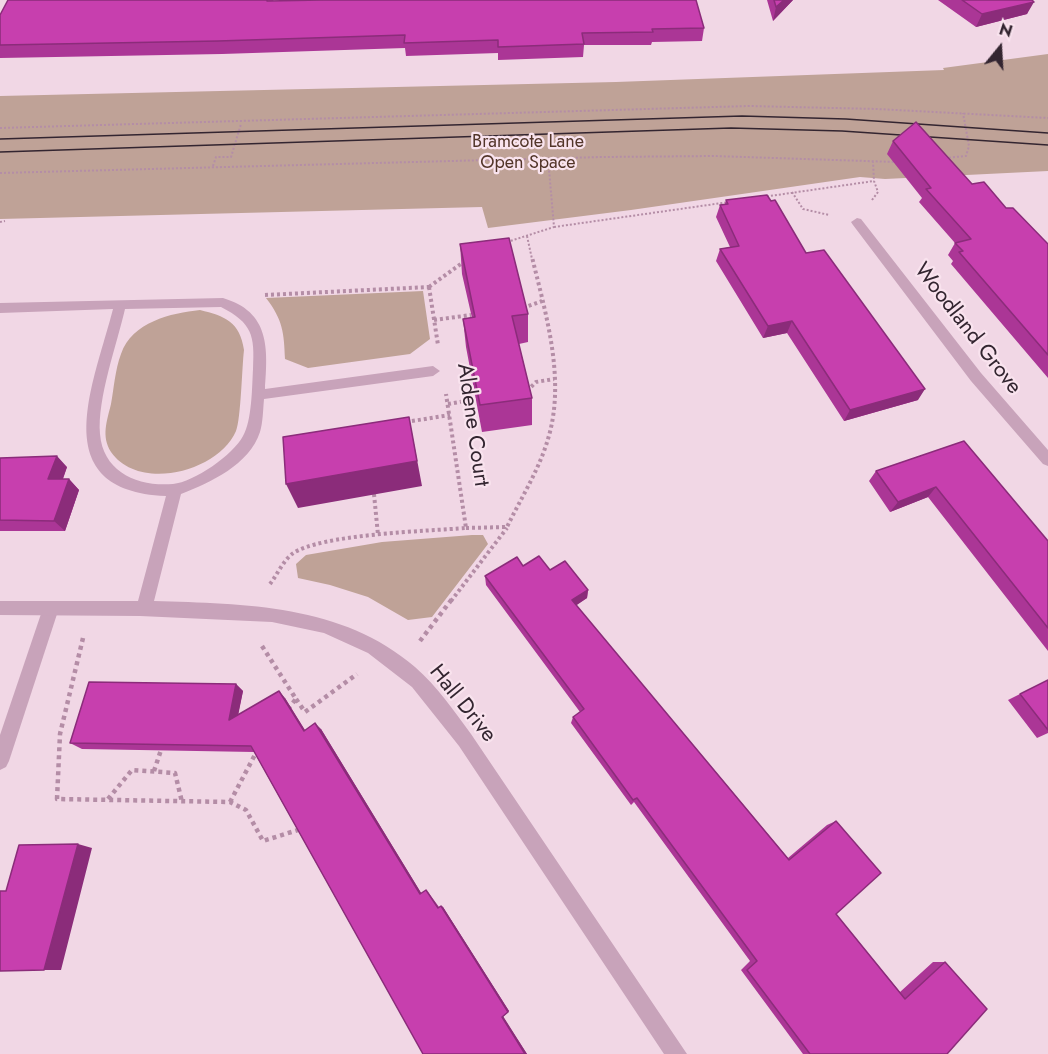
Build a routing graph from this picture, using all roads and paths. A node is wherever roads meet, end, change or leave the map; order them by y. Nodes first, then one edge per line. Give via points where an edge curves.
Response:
1 (963, 113) junction
2 (1048, 118) edge
3 (241, 124) junction
4 (0, 128) edge
5 (548, 158) junction
6 (934, 159) edge
7 (873, 162) junction
8 (902, 162) edge
9 (213, 167) junction
10 (0, 173) edge
11 (874, 181) junction
12 (792, 192) junction
13 (758, 197) edge
14 (736, 201) edge
15 (857, 222) junction
16 (554, 227) junction
17 (526, 236) junction
18 (504, 243) edge
19 (470, 258) edge
20 (429, 287) junction
21 (542, 301) junction
22 (223, 302) junction
23 (120, 305) junction
24 (0, 308) edge
25 (520, 310) edge
26 (471, 315) edge
27 (434, 320) junction
28 (439, 350) dead end
29 (433, 371) dead end
30 (554, 379) junction
31 (446, 392) dead end
32 (525, 394) edge
33 (258, 395) junction
34 (476, 399) edge
35 (448, 404) junction
36 (450, 415) junction
37 (405, 422) edge
38 (1048, 460) edge
39 (175, 490) junction
40 (374, 494) edge
41 (507, 527) junction
42 (466, 528) junction
43 (378, 535) junction
44 (0, 608) edge
45 (51, 608) junction
46 (90, 608) junction
47 (144, 608) junction
48 (245, 611) junction
49 (384, 655) junction
50 (400, 666) junction
51 (296, 699) junction
52 (282, 715) edge
53 (263, 740) edge
54 (161, 750) edge
55 (0, 761) edge
56 (154, 771) junction
57 (107, 800) junction
58 (182, 802) junction
59 (230, 802) junction
60 (301, 829) edge
61 (676, 1054) edge

1 - 2 path
1 - 3 path via 707,107
1 - 6 path via 969,146 966,156
3 - 4 path
3 - 9 path via 231,157 216,157
5 - 7 path via 748,157
5 - 9 path
5 - 16 path
7 - 8 path
7 - 11 path
9 - 10 path
11 - 12 path
11 - 15 path via 878,192
12 - 13 path
12 - 15 path via 803,208
14 - 16 path
15 - 38 street, Woodland Grove via 976,377
16 - 17 path
17 - 18 path
17 - 21 path
19 - 20 path
20 - 22 path via 256,295
20 - 27 path, Aldene Court
21 - 25 path
21 - 30 path
22 - 23 street
22 - 33 street via 252,321 259,333
23 - 24 street
23 - 39 street via 93,413 93,449 104,467 123,483 145,490
26 - 27 path
27 - 28 path, Aldene Court
29 - 33 street, Aldene Court
30 - 32 path via 536,382
30 - 41 path via 548,438
31 - 35 path, Aldene Court
33 - 39 street via 253,432 242,450 222,468
34 - 35 path
35 - 36 path, Aldene Court
36 - 37 path
36 - 42 path, Aldene Court
39 - 47 street
40 - 43 path
41 - 42 path
41 - 50 path
42 - 43 path
43 - 48 path via 304,548 292,555
44 - 45 street, Hall Drive
45 - 46 street, Hall Drive
45 - 55 street
46 - 47 street, Hall Drive
46 - 57 path via 60,734 57,799
47 - 48 street, Hall Drive
48 - 49 street, Hall Drive via 336,629
48 - 51 path
49 - 50 street, Hall Drive
49 - 51 path via 305,712
50 - 61 street, Hall Drive via 434,698 465,740
51 - 52 path
53 - 59 path
54 - 56 path
56 - 57 path via 132,770
56 - 58 path via 175,772
57 - 58 path
58 - 59 path
59 - 60 path via 246,810 263,841

